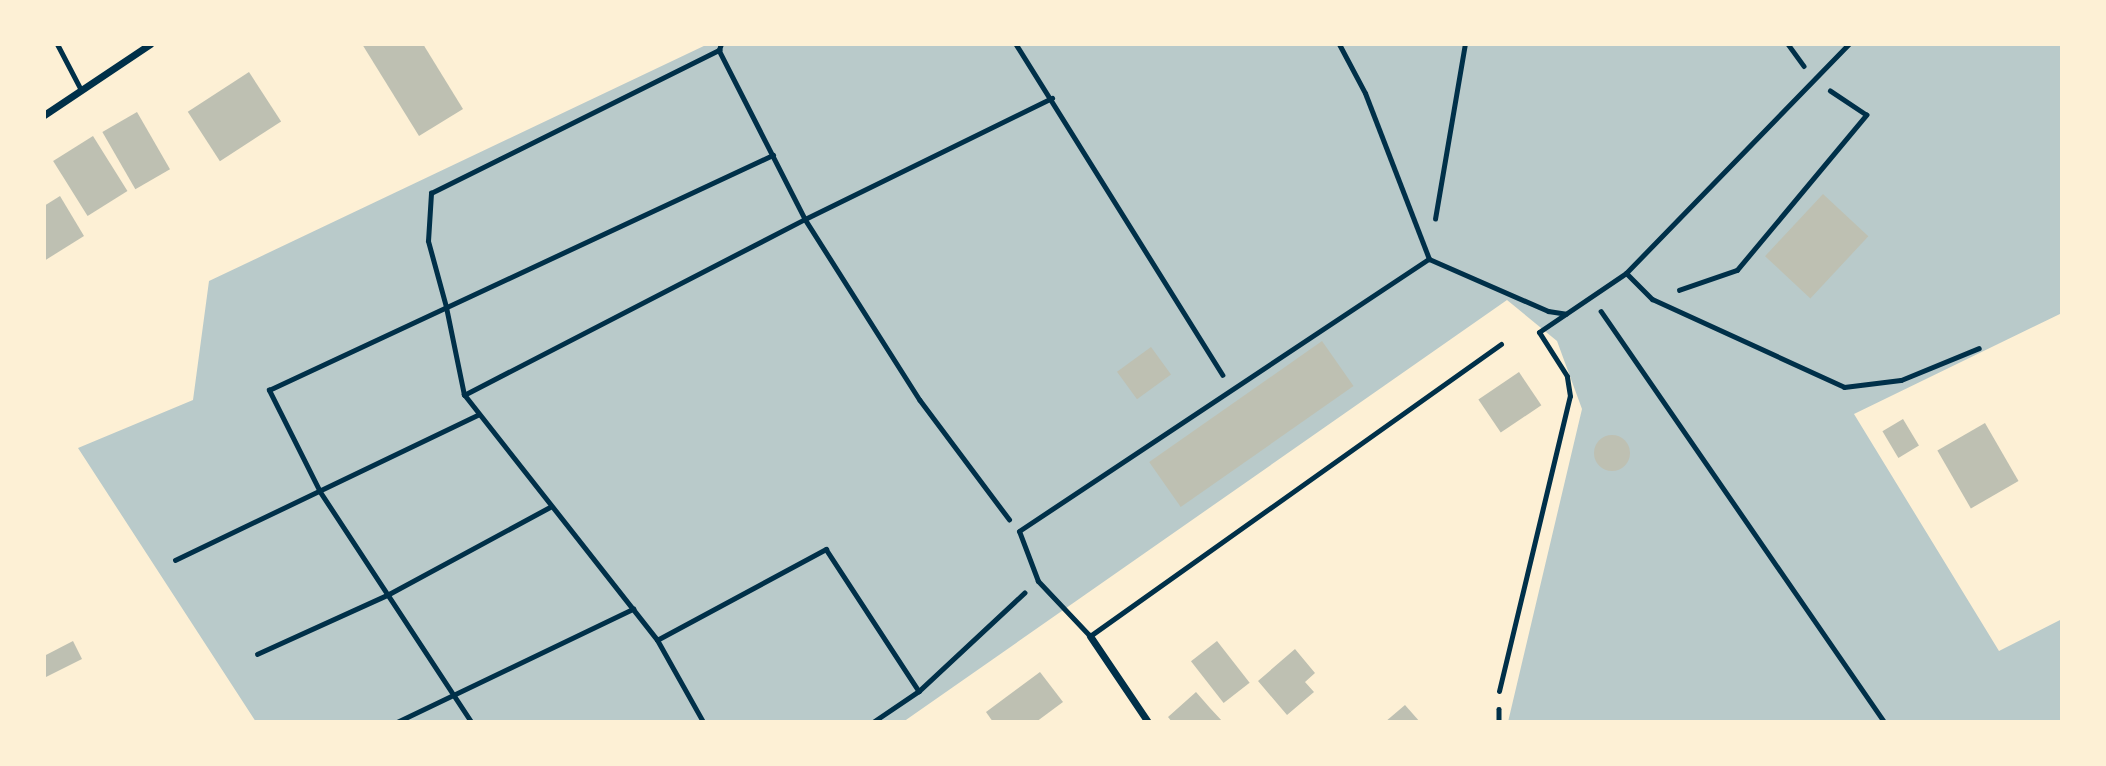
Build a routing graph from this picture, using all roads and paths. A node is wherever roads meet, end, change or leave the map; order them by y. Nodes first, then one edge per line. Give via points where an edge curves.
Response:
1 (57, 44) edge
2 (150, 44) edge
3 (721, 44) edge
4 (1016, 44) edge
5 (1339, 44) edge
6 (1465, 44) edge
7 (1788, 44) edge
8 (1849, 44) edge
9 (719, 50) junction
10 (1814, 80) junction
11 (81, 90) junction
12 (1052, 98) junction
13 (44, 115) edge
14 (773, 155) junction
15 (805, 219) junction
16 (1429, 259) junction
17 (1626, 273) junction
18 (1590, 297) junction
19 (1652, 299) junction
20 (446, 307) junction
21 (1566, 314) junction
22 (1501, 344) dead end
23 (1979, 348) dead end
24 (1232, 389) junction
25 (464, 395) junction
26 (478, 415) junction
27 (320, 492) junction
28 (550, 507) junction
29 (1019, 531) junction
30 (175, 561) dead end
31 (1038, 581) junction
32 (389, 594) junction
33 (633, 609) junction
34 (1090, 636) junction
35 (657, 640) junction
36 (257, 654) dead end
37 (919, 691) junction
38 (1499, 691) dead end
39 (454, 696) junction
40 (397, 722) edge
41 (471, 722) edge
42 (703, 722) edge
43 (873, 722) edge
44 (1148, 722) edge
45 (1885, 722) edge

1 - 11 lane
2 - 11 street
3 - 9 path
4 - 12 path
5 - 16 lane via 1366,93
6 - 16 path
7 - 10 path
8 - 10 lane
9 - 14 path
9 - 20 path via 430,193 428,241
10 - 17 lane
10 - 19 path via 1866,115 1737,270
11 - 13 street
12 - 15 path
12 - 24 path
14 - 15 path
14 - 20 path
15 - 25 path
15 - 29 path via 920,400
16 - 21 lane
16 - 24 lane
17 - 18 lane
17 - 19 lane
18 - 21 lane
18 - 45 path
19 - 23 lane via 1844,387 1901,380
20 - 25 path
20 - 27 path via 269,390
21 - 38 lane via 1539,332 1567,376 1570,396
22 - 34 lane
24 - 29 lane
25 - 26 path
26 - 27 path
26 - 28 path
27 - 30 path
27 - 32 path
28 - 32 path
28 - 33 path
29 - 31 lane
31 - 34 lane
31 - 37 path
32 - 36 path
32 - 39 path
33 - 35 path
33 - 39 path
34 - 44 street
35 - 37 path via 826,550
35 - 42 path
37 - 43 path
39 - 40 path
39 - 41 path

